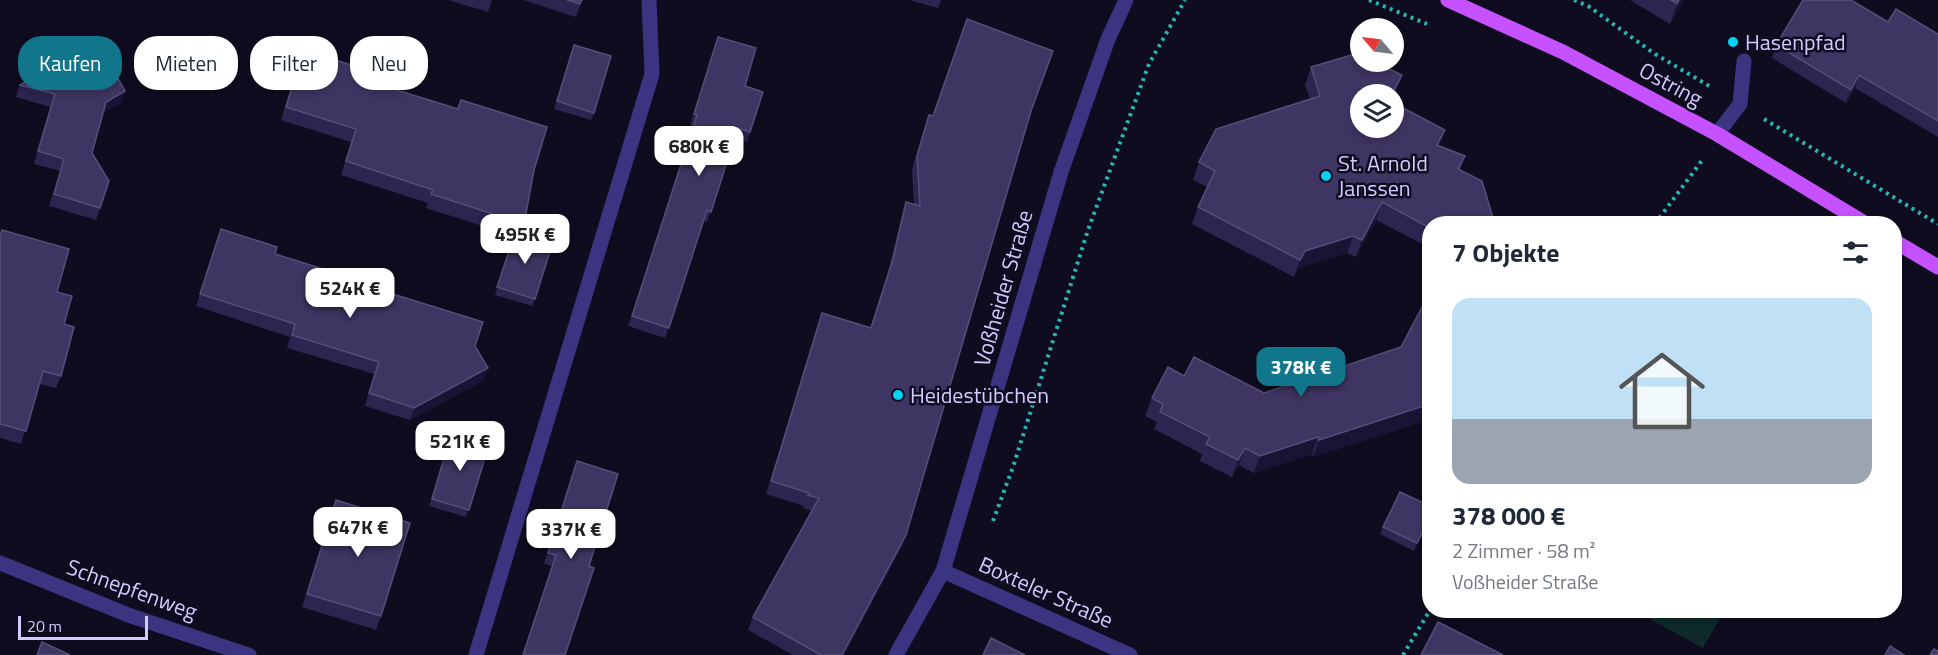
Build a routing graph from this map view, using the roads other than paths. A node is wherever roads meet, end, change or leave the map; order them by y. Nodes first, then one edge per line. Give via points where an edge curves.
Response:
1 (649, 0) edge
2 (1126, 0) edge
3 (1448, 0) edge
4 (1744, 61) dead end
5 (1717, 134) junction
6 (1853, 216) edge
7 (1902, 246) edge
8 (1938, 267) edge
9 (0, 563) edge
10 (943, 571) junction
11 (249, 655) edge
12 (476, 655) edge
13 (896, 655) edge
14 (1130, 655) edge

1 - 12 street via 652,74
2 - 10 street, Voßheider Straße via 1060,172
3 - 5 main road, Ostring via 1563,52
4 - 5 street via 1740,104
5 - 6 main road, Ostring
7 - 8 main road
9 - 11 street, Schnepfenweg via 131,616
10 - 13 street, Voßheider Straße
10 - 14 street, Boxteler Straße

